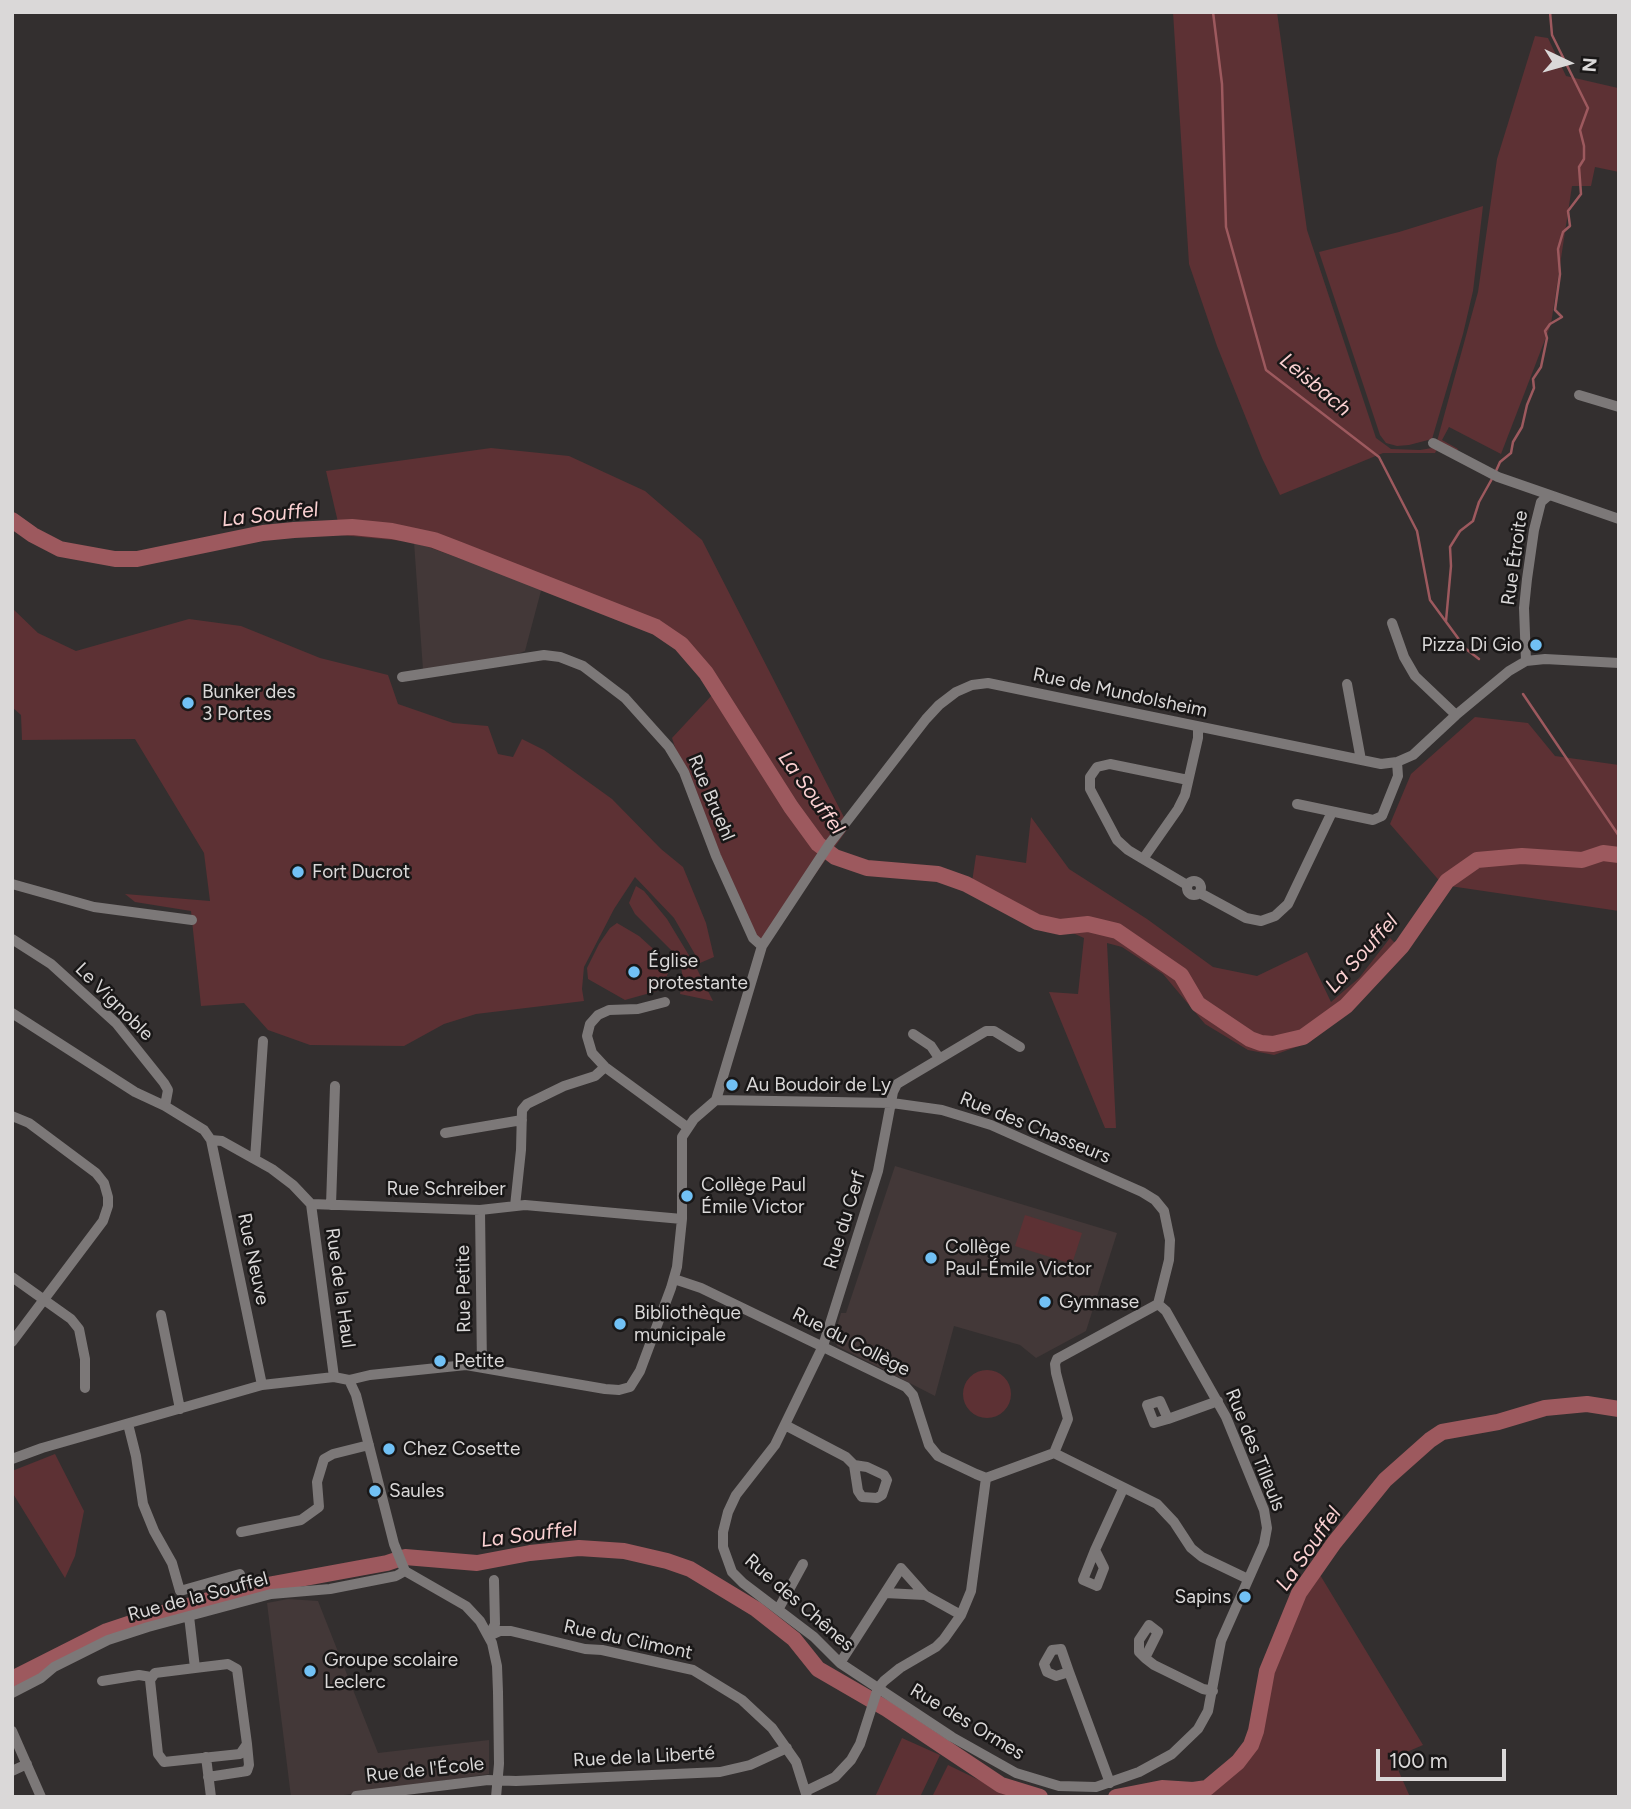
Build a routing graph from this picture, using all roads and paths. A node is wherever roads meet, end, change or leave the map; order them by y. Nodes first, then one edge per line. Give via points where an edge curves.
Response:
1 (1579, 395) dead end
2 (1619, 407) edge
3 (1433, 443) dead end
4 (1548, 496) junction
5 (1619, 519) edge
6 (1392, 623) dead end
7 (1525, 661) junction
8 (1619, 663) edge
9 (402, 677) dead end
10 (1347, 684) dead end
11 (1455, 715) junction
12 (1198, 728) junction
13 (1361, 760) junction
14 (1397, 762) junction
15 (1188, 780) junction
16 (1297, 804) dead end
17 (1332, 812) junction
18 (1143, 859) junction
19 (12, 884) edge
20 (192, 920) dead end
21 (12, 939) edge
22 (762, 946) junction
23 (665, 1002) dead end
24 (12, 1013) edge
25 (914, 1034) dead end
26 (263, 1041) dead end
27 (1020, 1047) dead end
28 (939, 1058) junction
29 (605, 1067) junction
30 (335, 1086) dead end
31 (716, 1100) junction
32 (892, 1103) junction
33 (165, 1106) junction
34 (12, 1116) edge
35 (522, 1121) junction
36 (687, 1127) junction
37 (445, 1133) dead end
38 (211, 1140) junction
39 (229, 1145) junction
40 (214, 1156) junction
41 (255, 1159) junction
42 (311, 1204) junction
43 (331, 1205) junction
44 (515, 1206) junction
45 (480, 1210) junction
46 (681, 1219) junction
47 (12, 1277) edge
48 (674, 1279) junction
49 (44, 1300) junction
50 (1158, 1304) junction
51 (160, 1315) dead end
52 (12, 1342) edge
53 (824, 1346) junction
54 (482, 1367) junction
55 (334, 1377) junction
56 (349, 1380) junction
57 (262, 1385) junction
58 (85, 1388) dead end
59 (1218, 1401) junction
60 (180, 1409) junction
61 (1168, 1419) dead end
62 (128, 1424) junction
63 (785, 1425) junction
64 (369, 1445) junction
65 (1054, 1454) junction
66 (12, 1459) edge
67 (854, 1465) dead end
68 (986, 1478) junction
69 (1123, 1489) junction
70 (241, 1532) dead end
71 (1096, 1550) dead end
72 (803, 1564) dead end
73 (403, 1568) junction
74 (240, 1574) dead end
75 (1248, 1579) junction
76 (494, 1580) dead end
77 (885, 1593) junction
78 (925, 1595) junction
79 (779, 1608) junction
80 (961, 1615) junction
81 (189, 1616) junction
82 (489, 1636) junction
83 (1145, 1658) dead end
84 (840, 1663) junction
85 (195, 1668) junction
86 (1069, 1672) dead end
87 (151, 1677) junction
88 (102, 1681) dead end
89 (878, 1689) junction
90 (1213, 1691) junction
91 (12, 1693) edge
92 (12, 1731) edge
93 (247, 1744) junction
94 (787, 1748) junction
95 (206, 1757) junction
96 (27, 1764) junction
97 (12, 1771) edge
98 (208, 1777) junction
99 (498, 1781) junction
100 (1110, 1783) junction
101 (807, 1794) edge
102 (356, 1796) edge
103 (41, 1797) edge
104 (211, 1797) edge
105 (496, 1797) edge

1 - 2 street
3 - 4 street
4 - 5 street, Rue Étroite
4 - 7 street, Rue Étroite via 1541,502 1527,579
6 - 11 street via 1415,676
7 - 8 street
7 - 11 street
9 - 22 street, Rue Bruehl via 544,655 583,666 625,698 669,747 684,772 753,938
10 - 13 street
11 - 14 street via 1413,755
12 - 13 street, Rue de Mundolsheim
12 - 15 street
12 - 22 street, Rue de Mundolsheim via 988,683 956,692 926,719 830,843
13 - 14 street, Rue de Mundolsheim
14 - 17 street via 1398,776 1382,816 1373,820
15 - 18 street via 1178,809
15 - 18 street via 1110,764 1097,767 1090,777 1090,789 1117,840
16 - 17 street
17 - 18 street via 1288,904 1275,916 1261,920 1245,918 1200,893 1199,882 1187,885
19 - 20 street via 94,907
21 - 33 street, Le Vignoble via 51,964 116,1023 164,1083
22 - 31 street, Rue de Mundolsheim
23 - 29 street via 598,1015 587,1036 592,1053
24 - 33 street via 135,1092
25 - 28 street
26 - 41 street
27 - 28 street via 986,1031
28 - 32 street via 897,1084
29 - 35 street via 595,1076 527,1104
29 - 36 street
30 - 43 street
31 - 32 street, Rue des Chasseurs
31 - 36 street
32 - 50 street, Rue des Chasseurs via 942,1110 991,1125 1155,1200 1164,1211 1170,1240
32 - 53 street, Rue du Cerf via 878,1171
33 - 38 street via 204,1130
34 - 49 street via 96,1173 108,1198 103,1221
35 - 37 street
35 - 44 street
36 - 46 street via 680,1150
38 - 39 street
38 - 40 street, Rue Neuve
39 - 40 street
39 - 41 street
40 - 57 street, Rue Neuve
41 - 42 street via 293,1185
42 - 43 street, Rue Schreiber
42 - 55 street, Rue de la Haul
43 - 45 street, Rue Schreiber
44 - 45 street, Rue Schreiber
44 - 46 street, Rue Schreiber
45 - 54 street, Rue Petite
46 - 48 street
47 - 49 street
48 - 53 street, Rue du Collège via 701,1287
48 - 54 street via 636,1380 625,1389
49 - 52 street
49 - 58 street via 79,1329
50 - 59 street, Rue des Tilleuls
50 - 65 street via 1063,1354 1055,1364 1068,1419
51 - 60 street
53 - 63 street, Rue des Chênes
53 - 68 street, Rue du Collège via 906,1387 929,1445 939,1456
54 - 56 street via 451,1366
55 - 56 street
55 - 57 street
56 - 64 street
57 - 60 street
59 - 61 street
59 - 75 street, Rue des Tilleuls via 1264,1510 1264,1544
60 - 62 street
62 - 66 street
62 - 74 street via 143,1504 172,1563 180,1591
63 - 67 street
63 - 79 street, Rue des Chênes via 732,1503 723,1539 732,1572
64 - 70 street via 324,1459 317,1482 319,1507 302,1520
64 - 73 street
65 - 68 street
65 - 69 street
68 - 80 street via 971,1591
69 - 71 street
69 - 75 street via 1157,1504 1202,1557
72 - 79 street
73 - 81 street, Rue de la Souffel via 396,1576 271,1594
73 - 82 street via 466,1606
75 - 90 street, Rue des Ormes via 1221,1641
76 - 82 street via 495,1624
77 - 78 street
77 - 78 street via 901,1568
77 - 84 street
78 - 80 street
79 - 84 street, Rue des Chênes
80 - 89 street via 936,1647 900,1668
81 - 85 street
81 - 91 street, Rue de la Souffel via 108,1640
82 - 94 street, Rue du Climont via 511,1631 685,1668 742,1700
82 - 99 street via 498,1680
83 - 90 street
84 - 89 street, Rue des Chênes
85 - 87 street
85 - 93 street via 228,1664 237,1669
86 - 100 street
87 - 88 street
87 - 95 street via 161,1760
89 - 100 street, Rue des Ormes via 1016,1773 1068,1787
89 - 101 street, Rue du Climont via 860,1744 845,1768
90 - 100 street, Rue des Ormes via 1198,1729 1172,1755
92 - 96 street
93 - 95 street via 240,1754
93 - 98 street via 247,1771
94 - 99 street, Rue de la Liberté via 750,1765 720,1772
94 - 101 street, Rue du Climont
95 - 98 street
96 - 97 street
96 - 103 street
98 - 104 street
99 - 102 street, Rue de l'École
99 - 105 street

